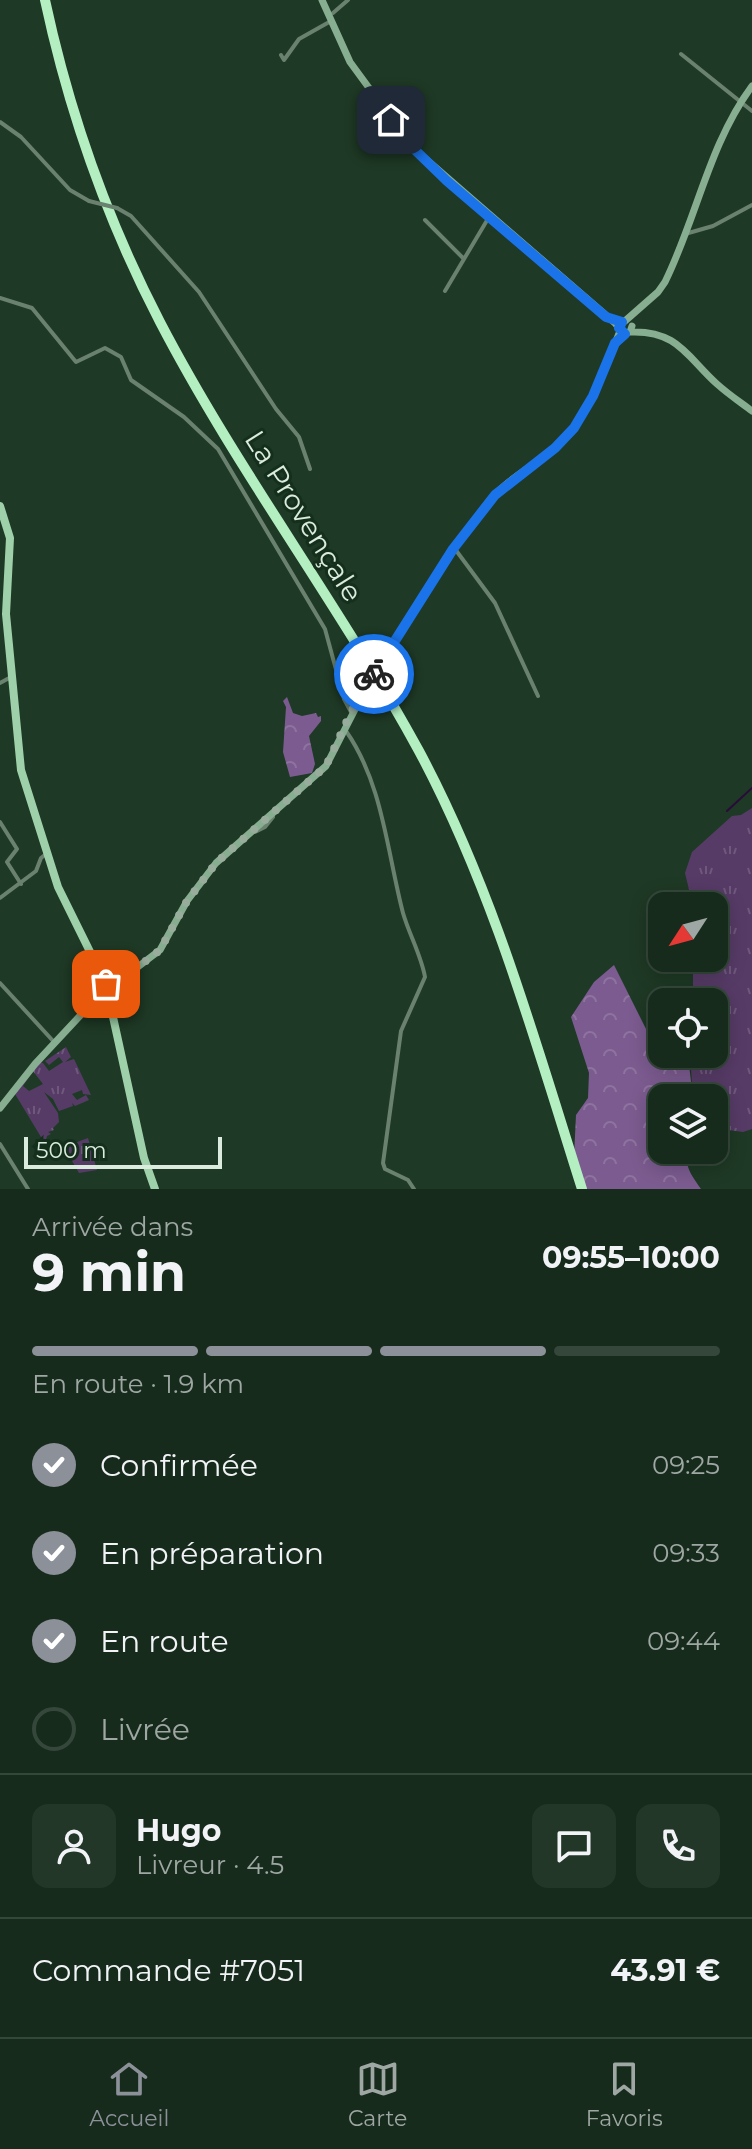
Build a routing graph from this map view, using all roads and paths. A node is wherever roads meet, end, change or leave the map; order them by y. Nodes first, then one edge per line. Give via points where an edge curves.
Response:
1 (42, 0) edge
2 (322, 0) edge
3 (348, 0) edge
4 (332, 17) junction
5 (681, 54) dead end
6 (281, 55) dead end
7 (752, 86) edge
8 (740, 103) junction
9 (752, 111) edge
10 (0, 122) edge
11 (752, 205) edge
12 (489, 217) junction
13 (425, 220) dead end
14 (684, 235) junction
15 (463, 258) junction
16 (445, 291) dead end
17 (0, 298) edge
18 (626, 327) junction
19 (752, 411) edge
20 (310, 469) dead end
21 (0, 506) edge
22 (454, 548) junction
23 (11, 677) junction
24 (0, 683) edge
25 (538, 696) dead end
26 (351, 712) junction
27 (345, 729) junction
28 (0, 822) edge
29 (46, 854) junction
30 (21, 884) junction
31 (0, 898) edge
32 (0, 983) edge
33 (106, 994) junction
34 (54, 1042) junction
35 (0, 1110) edge
36 (1, 1147) edge
37 (31, 1189) edge
38 (154, 1189) edge
39 (414, 1189) edge
40 (579, 1189) edge

1 - 40 highway, La Provençale via 55,69 113,238 145,306 231,457 379,693 452,831 505,967
2 - 4 street
3 - 4 street
4 - 6 street via 299,39 284,60
4 - 12 street via 350,62 413,148
5 - 8 street
7 - 8 street
8 - 9 street
8 - 14 street
10 - 20 street, bridge via 70,190 131,216 197,289 299,437
11 - 14 street
12 - 15 street
12 - 18 street via 608,319
13 - 15 street
14 - 18 street via 658,292
15 - 16 street
17 - 26 street via 32,308 76,362 105,348 112,350 131,380 218,449 325,629
18 - 19 street via 686,351 715,383
18 - 22 street via 574,428 495,495
21 - 23 main road via 10,538 6,614
22 - 25 street via 495,603
22 - 26 street, bridge
23 - 24 street
23 - 29 main road via 21,770
26 - 27 street
27 - 33 street via 326,766 216,863 160,950
27 - 39 street via 380,805 401,902 425,977 401,1031 383,1163
28 - 30 street via 17,849 7,862
29 - 30 street
29 - 33 main road
30 - 31 street
32 - 34 street
33 - 34 street
33 - 38 main road
34 - 35 street
36 - 37 street

